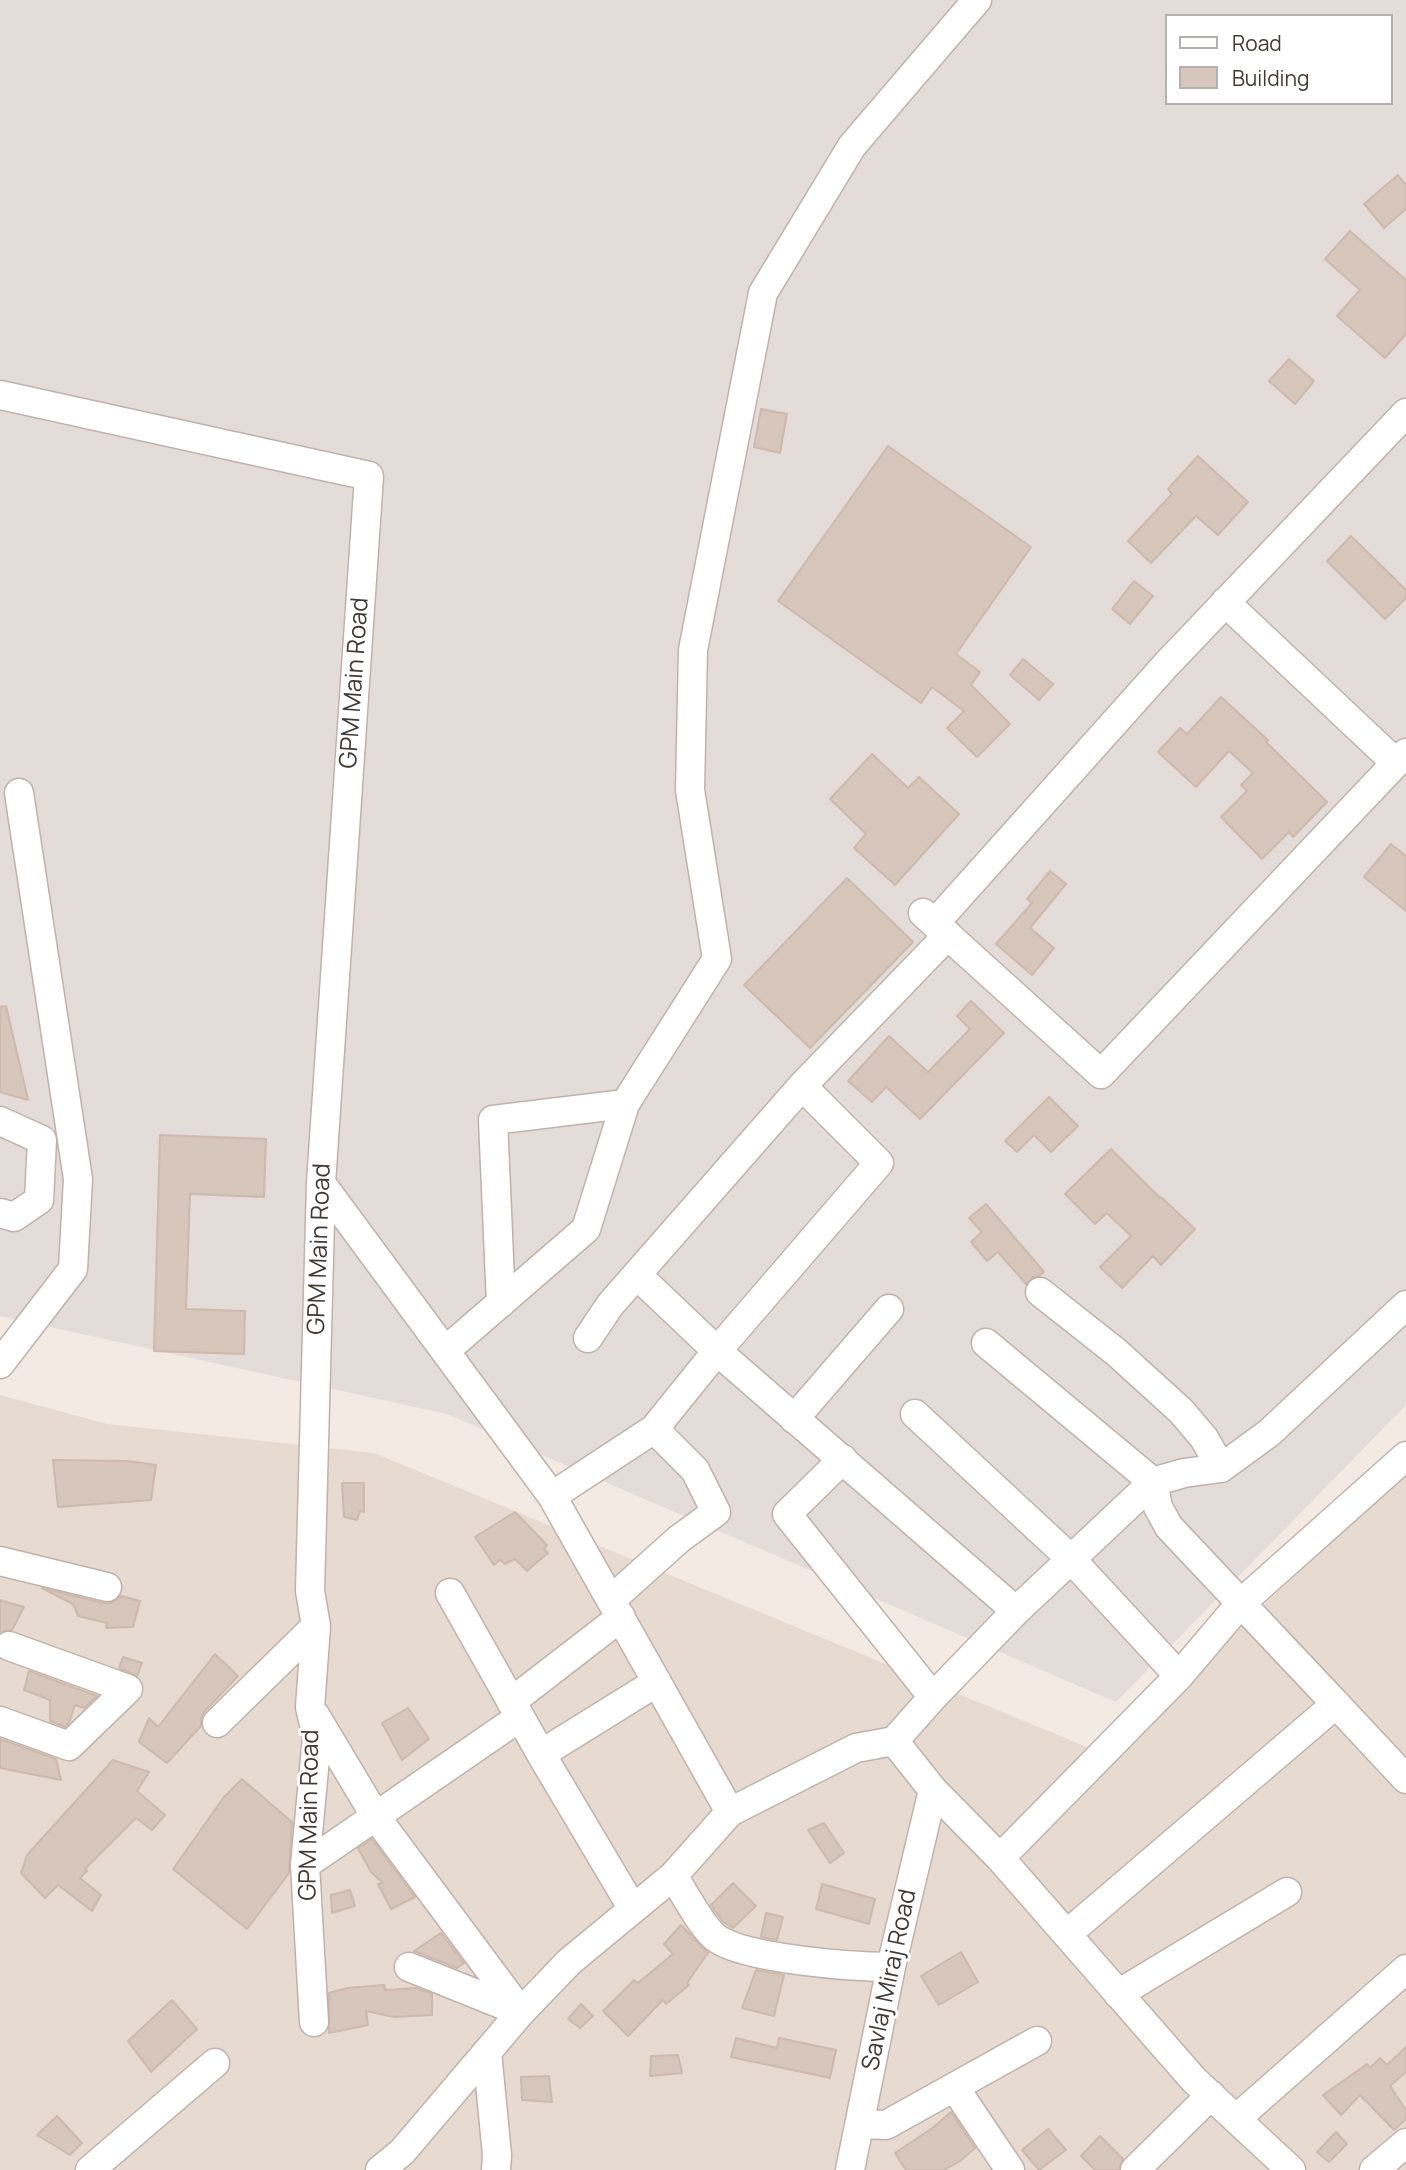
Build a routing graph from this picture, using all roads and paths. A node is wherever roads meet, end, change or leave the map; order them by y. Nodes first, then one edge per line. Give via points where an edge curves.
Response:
1 (977, 0) edge
2 (0, 395) edge
3 (1406, 413) edge
4 (1225, 603) junction
5 (1401, 758) edge
6 (19, 793) dead end
7 (936, 924) junction
8 (802, 1086) junction
9 (625, 1104) junction
10 (0, 1121) edge
11 (321, 1183) junction
12 (0, 1213) edge
13 (637, 1275) junction
14 (1040, 1292) dead end
15 (501, 1303) junction
16 (1406, 1305) edge
17 (889, 1309) dead end
18 (588, 1338) dead end
19 (986, 1343) dead end
20 (445, 1351) junction
21 (717, 1351) junction
22 (0, 1364) edge
23 (915, 1414) dead end
24 (794, 1419) junction
25 (654, 1429) junction
26 (1406, 1456) edge
27 (842, 1459) junction
28 (1221, 1468) junction
29 (1153, 1482) junction
30 (552, 1496) junction
31 (1070, 1559) junction
32 (0, 1561) edge
33 (107, 1587) dead end
34 (450, 1593) dead end
35 (1240, 1604) junction
36 (616, 1608) junction
37 (1016, 1611) junction
38 (316, 1626) junction
39 (3, 1648) edge
40 (1179, 1676) junction
41 (657, 1682) junction
42 (933, 1697) junction
43 (1336, 1704) junction
44 (310, 1707) junction
45 (516, 1710) junction
46 (0, 1721) edge
47 (217, 1723) dead end
48 (894, 1741) junction
49 (541, 1754) junction
50 (1406, 1779) edge
51 (933, 1790) junction
52 (730, 1812) junction
53 (376, 1817) junction
54 (1000, 1858) junction
55 (305, 1865) junction
56 (674, 1876) junction
57 (1287, 1892) dead end
58 (634, 1909) junction
59 (1067, 1934) junction
60 (409, 1967) dead end
61 (891, 1967) junction
62 (1406, 1969) edge
63 (1118, 1994) junction
64 (520, 2012) junction
65 (314, 2022) dead end
66 (1037, 2041) dead end
67 (487, 2052) junction
68 (215, 2063) dead end
69 (955, 2088) junction
70 (1211, 2095) junction
71 (1236, 2119) junction
72 (1406, 2143) edge
73 (859, 2154) edge
74 (90, 2170) edge
75 (380, 2170) edge
76 (496, 2170) edge
77 (1010, 2170) edge
78 (1135, 2170) edge
79 (1291, 2170) edge
80 (1374, 2170) edge

1 - 9 street via 852,146 763,293 693,650 691,790 717,959
2 - 11 street, GPM Main Road via 369,476
3 - 4 street
4 - 5 street
4 - 7 street
5 - 7 street via 1101,1074
6 - 22 street via 78,1180 73,1269
7 - 8 street
8 - 13 street
8 - 21 street via 879,1163
9 - 15 street via 586,1229
9 - 15 street via 493,1120
10 - 12 street via 42,1140 39,1200 14,1217
11 - 20 street
11 - 38 street, GPM Main Road via 310,1591
13 - 18 street
13 - 21 street
14 - 28 street via 1181,1411
15 - 20 street
16 - 28 street via 1269,1433
17 - 24 street
19 - 29 street
20 - 30 street
21 - 24 street
21 - 25 street
23 - 31 street
24 - 27 street
25 - 30 street
25 - 36 street via 695,1470 716,1512 679,1539
26 - 35 street
27 - 37 street
27 - 42 street via 787,1514
28 - 29 street
29 - 31 street
29 - 35 street via 1158,1507 1169,1527
30 - 36 street
31 - 37 street
31 - 40 street
32 - 33 street
34 - 45 street
35 - 40 street
35 - 43 street
36 - 41 street
36 - 45 street
37 - 42 street
38 - 44 street, GPM Main Road
38 - 47 street
39 - 46 street via 128,1689 69,1745
40 - 54 street
41 - 49 street
41 - 52 street
42 - 48 street
43 - 50 street
43 - 59 street
44 - 53 street
44 - 55 street, GPM Main Road via 317,1737
45 - 49 street
45 - 53 street
48 - 51 street
48 - 52 street via 856,1748
49 - 58 street
51 - 54 street
51 - 61 street, Savlaj Miraj Road
52 - 56 street
53 - 55 street
53 - 64 street
54 - 59 street
55 - 65 street, GPM Main Road
56 - 58 street
56 - 61 street via 713,1936 728,1946 781,1958
57 - 63 street
58 - 64 street via 569,1962
59 - 63 street
60 - 64 street
61 - 73 street, Savlaj Miraj Road
62 - 71 street
63 - 70 street
64 - 67 street
66 - 69 street
67 - 75 street via 402,2152
67 - 76 street
68 - 74 street
69 - 73 street via 886,2124
69 - 77 street
70 - 71 street
70 - 78 street
71 - 79 street
72 - 80 street

